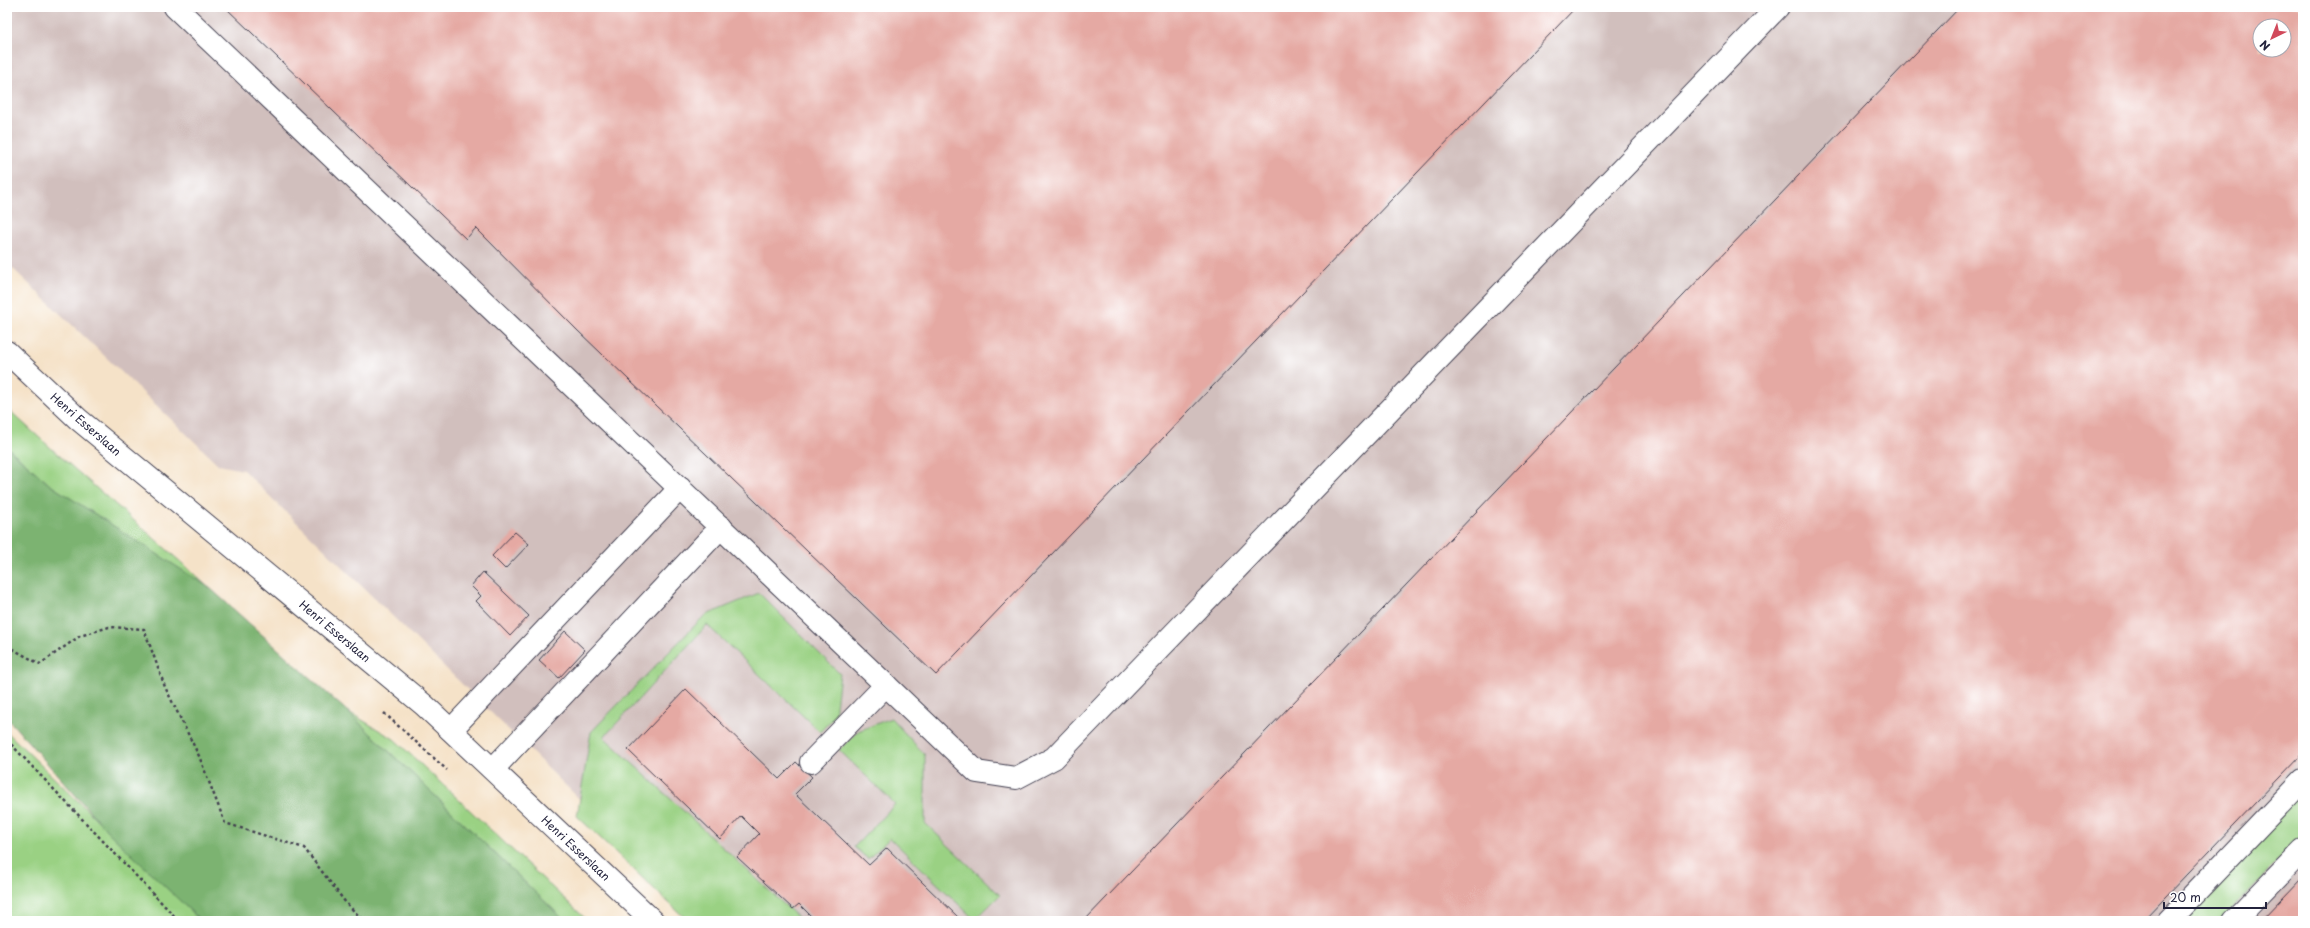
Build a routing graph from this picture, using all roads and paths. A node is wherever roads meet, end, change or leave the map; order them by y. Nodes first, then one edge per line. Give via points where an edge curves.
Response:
1 (175, 7) edge
2 (1778, 7) edge
3 (7, 352) edge
4 (680, 488) junction
5 (722, 527) junction
6 (7, 646) edge
7 (886, 685) junction
8 (451, 730) junction
9 (7, 740) edge
10 (811, 762) dead end
11 (493, 769) junction
12 (2303, 780) edge
13 (2303, 850) edge
14 (179, 921) edge
15 (364, 921) edge
16 (653, 921) edge
17 (2168, 921) edge
18 (2234, 921) edge

1 - 4 street
2 - 7 street via 1054,758 1016,778 977,772
3 - 8 street, Henri Esserslaan via 78,419
4 - 5 street
4 - 8 street
5 - 7 street
5 - 11 street
6 - 15 path via 40,664 80,636 109,627 144,629 164,687 199,756 225,823 304,848 346,903
7 - 10 street
8 - 11 street, Henri Esserslaan
9 - 14 path
11 - 16 street, Henri Esserslaan
12 - 17 street
13 - 18 street

